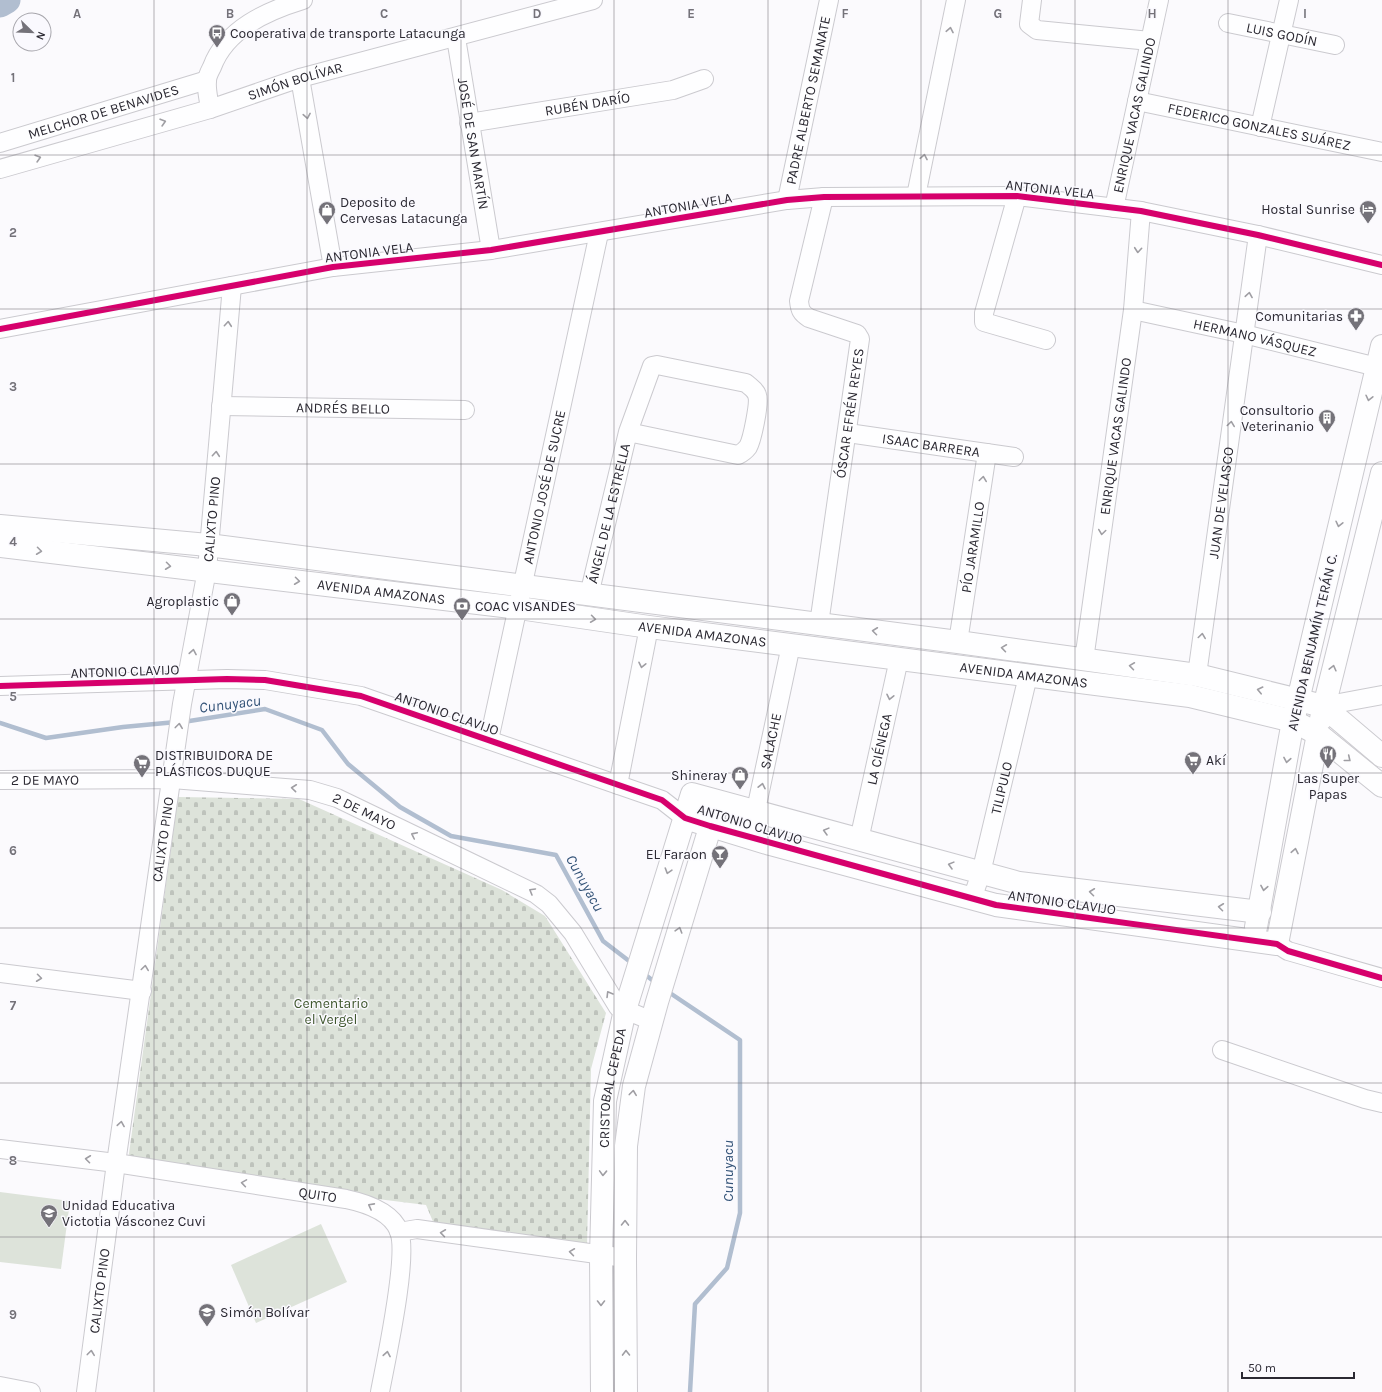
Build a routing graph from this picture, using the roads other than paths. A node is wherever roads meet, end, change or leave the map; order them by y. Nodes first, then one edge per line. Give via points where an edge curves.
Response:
1 (303, 0) edge
2 (593, 0) edge
3 (829, 0) edge
4 (956, 0) edge
5 (1032, 0) edge
6 (1159, 0) edge
7 (1289, 0) edge
8 (1228, 23) dead end
9 (1282, 35) junction
10 (456, 38) junction
11 (1150, 41) junction
12 (1335, 45) dead end
13 (300, 78) junction
14 (704, 79) dead end
15 (207, 80) junction
16 (1137, 101) junction
17 (210, 109) junction
18 (469, 123) junction
19 (1260, 127) junction
20 (0, 143) edge
21 (1382, 152) edge
22 (0, 168) edge
23 (916, 196) junction
24 (1017, 196) junction
25 (824, 197) junction
26 (787, 200) junction
27 (1114, 208) junction
28 (1141, 211) junction
29 (599, 233) junction
30 (1258, 235) junction
31 (491, 250) junction
32 (1382, 265) edge
33 (333, 267) junction
34 (232, 286) junction
35 (1133, 310) junction
36 (0, 329) edge
37 (1244, 334) junction
38 (1046, 340) dead end
39 (1379, 356) edge
40 (221, 406) junction
41 (464, 410) dead end
42 (628, 432) junction
43 (848, 433) junction
44 (986, 453) junction
45 (1014, 457) dead end
46 (1382, 473) edge
47 (0, 526) edge
48 (208, 545) junction
49 (0, 546) edge
50 (206, 570) junction
51 (523, 586) junction
52 (589, 595) junction
53 (519, 608) junction
54 (819, 624) junction
55 (649, 627) junction
56 (958, 642) junction
57 (791, 645) junction
58 (899, 659) junction
59 (1084, 660) junction
60 (1197, 675) junction
61 (1028, 676) junction
62 (187, 681) junction
63 (0, 686) edge
64 (1382, 695) edge
65 (1298, 699) junction
66 (1324, 706) junction
67 (1293, 721) junction
68 (1318, 734) junction
69 (489, 740) junction
70 (1382, 756) edge
71 (0, 780) edge
72 (172, 780) junction
73 (618, 785) junction
74 (1382, 786) edge
75 (692, 794) junction
76 (662, 800) junction
77 (718, 801) junction
78 (756, 812) junction
79 (685, 818) junction
80 (710, 826) junction
81 (750, 838) junction
82 (859, 840) junction
83 (982, 873) junction
84 (972, 899) junction
85 (1260, 912) junction
86 (1253, 941) junction
87 (1277, 944) junction
88 (0, 973) edge
89 (1382, 978) edge
90 (142, 991) junction
91 (625, 1010) junction
92 (655, 1012) junction
93 (1222, 1050) dead end
94 (1382, 1102) edge
95 (0, 1149) edge
96 (116, 1163) junction
97 (400, 1232) junction
98 (601, 1256) junction
99 (625, 1258) junction
100 (0, 1386) edge
101 (31, 1392) edge
102 (86, 1392) edge
103 (380, 1392) edge
104 (602, 1392) edge
105 (626, 1392) edge

1 - 15 street via 254,20 236,32 225,43
2 - 10 street, SIMÓN BOLÍVAR
3 - 26 street, PADRE ALBERTO SEMANATE
23 -> 4 street
5 - 11 street via 1028,19 1032,28 1044,32
6 - 11 street, ENRIQUE VACAS GALINDO
7 - 9 street
8 - 9 street, LUIS GODÍN
9 - 12 street, LUIS GODÍN
9 - 19 street
10 - 13 street, SIMÓN BOLÍVAR
10 - 18 street, JOSÉ DE SAN MARTÍN
11 - 16 street, ENRIQUE VACAS GALINDO
13 - 17 street, SIMÓN BOLÍVAR
13 -> 33 street
14 - 18 street, RUBÉN DARÍO via 673,90
15 - 17 street
15 - 20 street, MELCHOR DE BENAVIDES
16 - 19 street, FEDERICO GONZALES SUÁREZ
16 - 27 street, ENRIQUE VACAS GALINDO
22 -> 17 street, SIMÓN BOLÍVAR
18 - 31 street, JOSÉ DE SAN MARTÍN
19 - 21 street, FEDERICO GONZALES SUÁREZ
23 - 24 street, ANTONIA VELA
23 - 25 street, ANTONIA VELA
24 - 27 street, ANTONIA VELA
24 - 38 street via 984,313 984,322
25 - 26 street, ANTONIA VELA
25 - 43 street, ÓSCAR EFRÉN REYES via 799,301 802,314 808,318 859,336
26 - 29 street, ANTONIA VELA
27 - 28 street, ANTONIA VELA
28 - 30 street, ANTONIA VELA
28 -> 35 street, ENRIQUE VACAS GALINDO
29 - 31 street, ANTONIA VELA
29 - 51 street, ANTONIO JOSÉ DE SUCRE
30 - 32 street, ANTONIA VELA
37 -> 30 street, JUAN DE VELASCO
31 - 33 street, ANTONIA VELA
33 - 34 street, ANTONIA VELA
34 - 36 street, ANTONIA VELA
40 -> 34 street, CALIXTO PINO
35 - 37 street, HERMANO VÁSQUEZ
35 -> 59 street, ENRIQUE VACAS GALINDO
37 - 39 street, HERMANO VÁSQUEZ
60 -> 37 street, JUAN DE VELASCO
39 -> 65 main road, AVENIDA BENJAMÍN TERÁN C.
40 - 41 street, ANDRÉS BELLO
48 -> 40 street, CALIXTO PINO
42 - 42 street, ÁNGEL DE LA ESTRELLA via 650,368 654,365 746,383 754,389 757,396 757,408 748,447 738,455
42 - 52 street, ÁNGEL DE LA ESTRELLA
43 - 44 street, ISAAC BARRERA
43 - 54 street, ÓSCAR EFRÉN REYES
44 - 45 street, ISAAC BARRERA
56 -> 44 street, PÍO JARAMILLO
66 -> 46 main road, AVENIDA BENJAMÍN TERÁN C.
47 - 48 main road, AVENIDA AMAZONAS
48 - 50 street, CALIXTO PINO
48 - 51 main road, AVENIDA AMAZONAS
49 -> 50 main road, AVENIDA AMAZONAS
50 -> 53 main road, AVENIDA AMAZONAS
62 -> 50 street, CALIXTO PINO
51 - 52 main road, AVENIDA AMAZONAS
51 - 53 street, ANTONIO JOSÉ DE SUCRE
52 - 54 main road, AVENIDA AMAZONAS
53 -> 55 main road, AVENIDA AMAZONAS
53 - 69 street, ANTONIO JOSÉ DE SUCRE
56 -> 54 main road, AVENIDA AMAZONAS
55 - 57 main road, AVENIDA AMAZONAS
55 -> 73 street
59 -> 56 main road, AVENIDA AMAZONAS
57 - 58 main road, AVENIDA AMAZONAS
78 -> 57 street, SALACHE
58 - 61 main road, AVENIDA AMAZONAS
58 -> 82 street, LA CIÉNEGA
60 -> 59 main road, AVENIDA AMAZONAS
65 -> 60 main road, AVENIDA AMAZONAS
61 - 67 main road, AVENIDA AMAZONAS via 1190,696
61 - 83 street, TILIPULO
62 - 63 street, ANTONIO CLAVIJO
62 - 69 street, ANTONIO CLAVIJO via 265,680 361,696
72 -> 62 street, CALIXTO PINO
64 - 66 street
65 - 66 main road, AVENIDA AMAZONAS
65 - 67 main road, AVENIDA BENJAMÍN TERÁN C.
66 - 68 main road, AVENIDA BENJAMÍN TERÁN C.
66 - 70 main road
67 - 68 main road, AVENIDA AMAZONAS
67 -> 85 main road, AVENIDA BENJAMÍN TERÁN C.
68 -> 74 main road, AVENIDA AMAZONAS
87 -> 68 main road, AVENIDA BENJAMÍN TERÁN C.
69 - 73 street, ANTONIO CLAVIJO
71 - 72 street, 2 DE MAYO
90 -> 72 street, CALIXTO PINO
91 -> 72 street, 2 DE MAYO via 614,1002 562,917 536,894 518,884 337,798 310,790
73 - 76 street, ANTONIO CLAVIJO
75 - 76 street, ANTONIO CLAVIJO
75 - 77 main road, ANTONIO CLAVIJO
75 - 79 main road, CRISTOBAL CEPEDA
76 - 79 street, ANTONIO CLAVIJO
77 - 78 main road, ANTONIO CLAVIJO
77 - 80 main road, CRISTOBAL CEPEDA
78 - 81 street, SALACHE
82 -> 78 main road, ANTONIO CLAVIJO
79 - 80 main road, ANTONIO CLAVIJO
79 -> 91 main road, CRISTOBAL CEPEDA
80 - 81 main road, ANTONIO CLAVIJO
92 -> 80 main road, CRISTOBAL CEPEDA
81 - 84 main road, ANTONIO CLAVIJO
83 -> 82 main road, ANTONIO CLAVIJO
83 - 84 street, TILIPULO
85 -> 83 main road, ANTONIO CLAVIJO via 1019,883
84 - 86 main road, ANTONIO CLAVIJO via 996,905
85 - 86 main road, AVENIDA BENJAMÍN TERÁN C.
86 - 87 main road, ANTONIO CLAVIJO
87 - 89 street, ANTONIO CLAVIJO via 1288,951
88 -> 90 street
96 -> 90 street, CALIXTO PINO
91 - 92 street, 2 DE MAYO
91 -> 98 main road, CRISTOBAL CEPEDA via 605,1101
99 -> 92 main road, CRISTOBAL CEPEDA via 626,1146 634,1086
93 - 94 street via 1365,1099
96 -> 95 street, QUITO
97 -> 96 street, QUITO via 387,1217 365,1203
102 -> 96 street, CALIXTO PINO
98 -> 97 street via 417,1229
103 -> 97 street via 399,1282 402,1246
98 - 99 street
98 -> 104 main road, CRISTOBAL CEPEDA
105 -> 99 main road, CRISTOBAL CEPEDA
100 - 101 street

